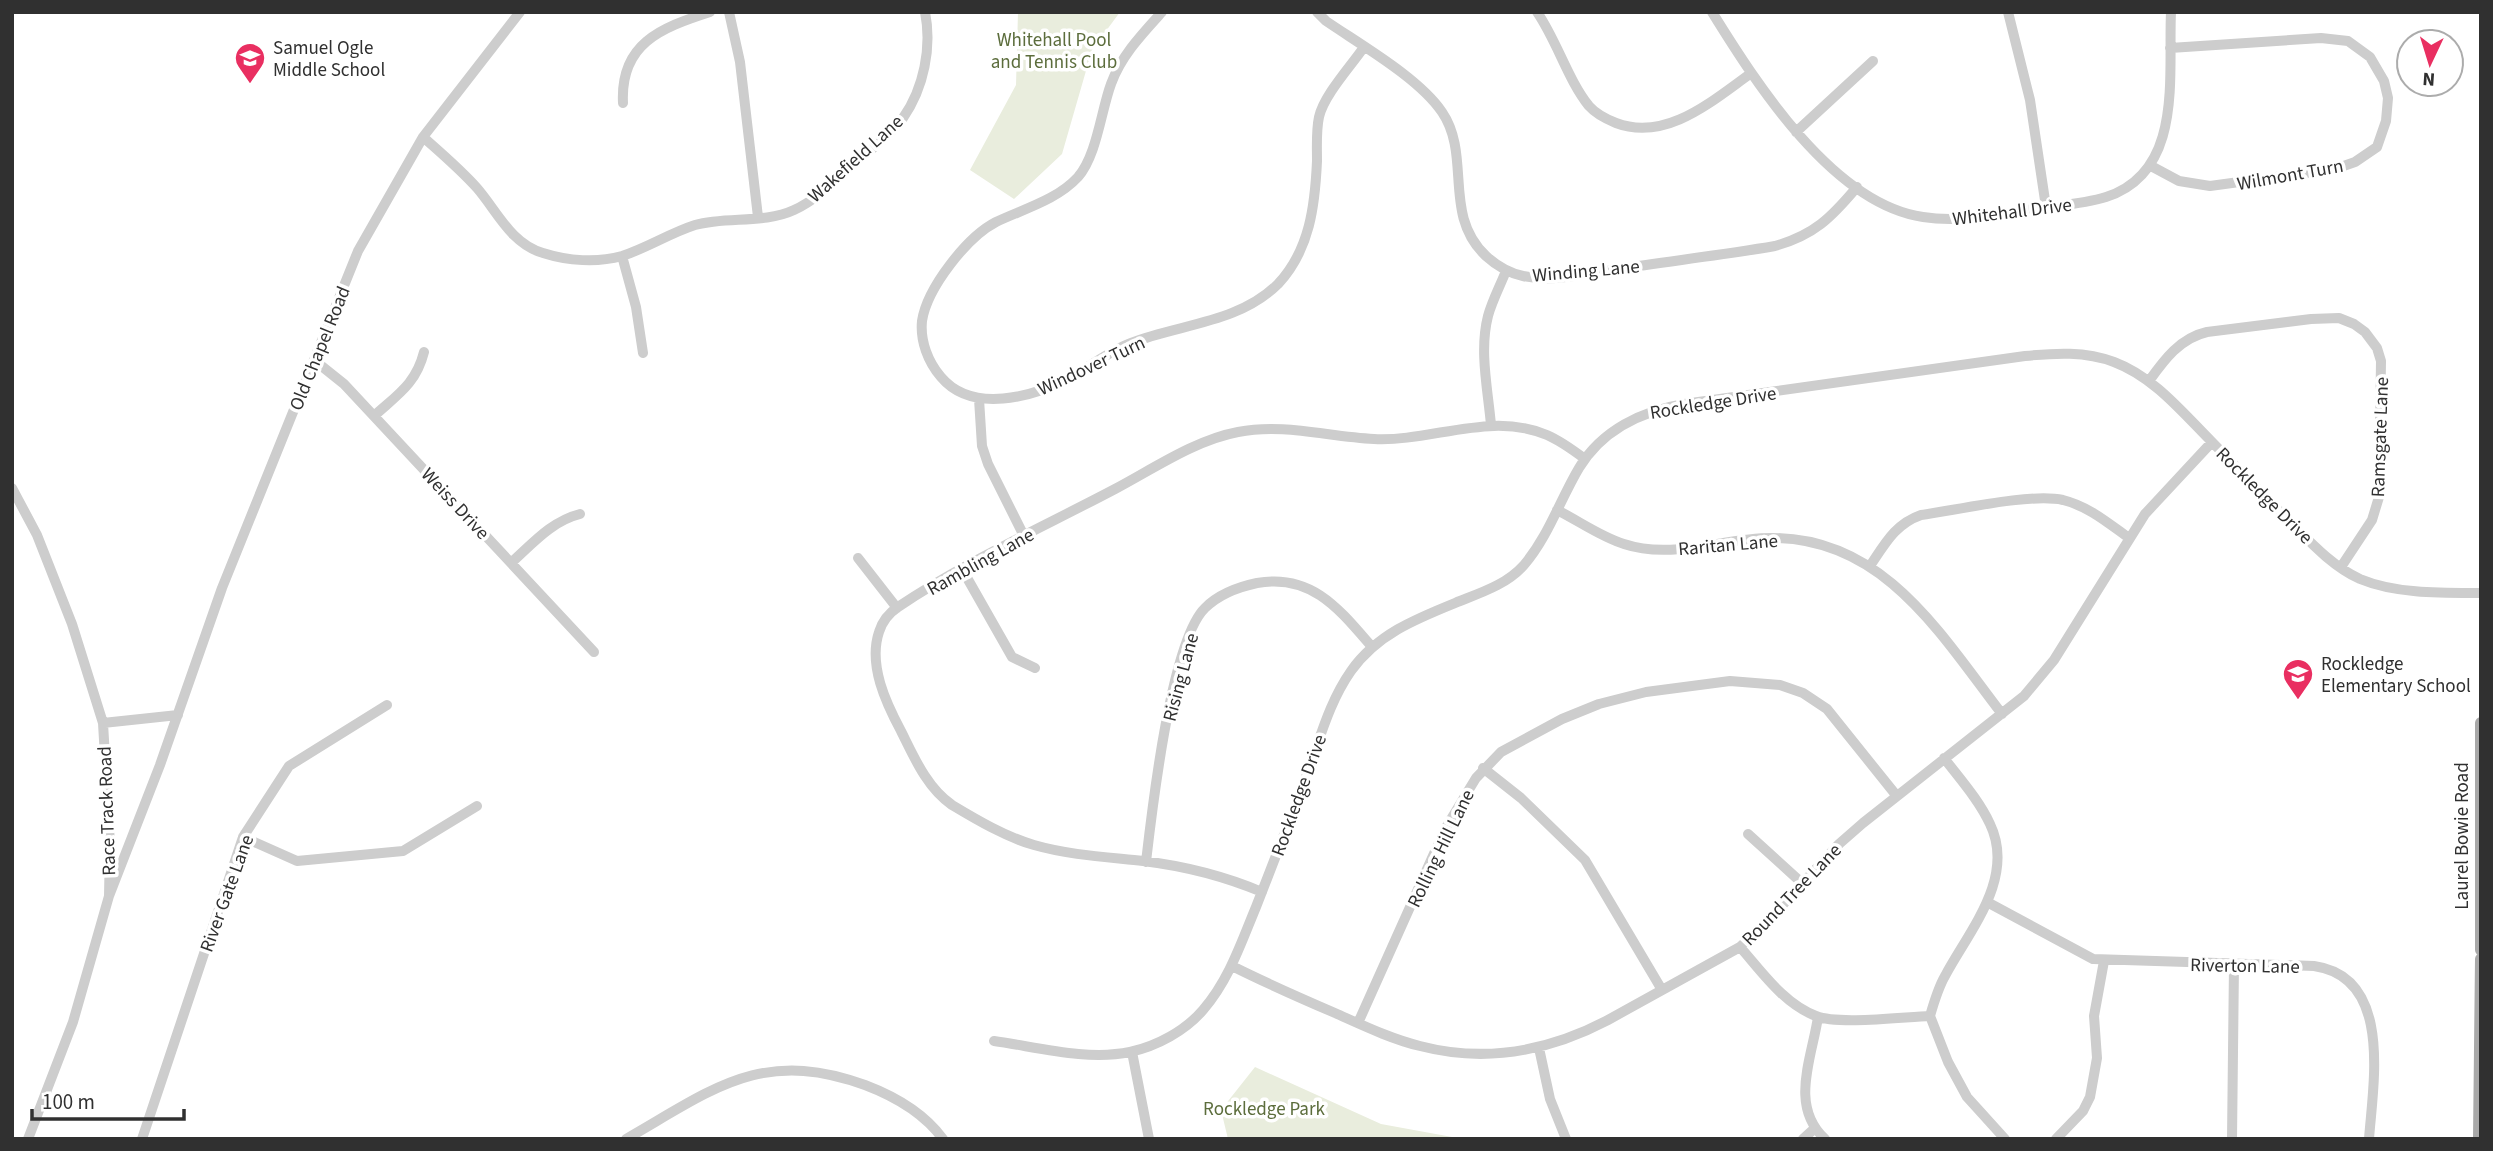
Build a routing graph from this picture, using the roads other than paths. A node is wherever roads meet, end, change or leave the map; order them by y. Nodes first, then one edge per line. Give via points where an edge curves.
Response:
1 (520, 12) edge
2 (710, 12) edge
3 (729, 12) edge
4 (925, 12) edge
5 (1162, 12) edge
6 (1317, 12) edge
7 (1537, 12) edge
8 (1712, 12) edge
9 (2008, 12) edge
10 (2171, 12) edge
11 (1364, 47) junction
12 (2169, 48) junction
13 (1873, 61) dead end
14 (1750, 74) junction
15 (623, 103) dead end
16 (1796, 132) junction
17 (423, 137) junction
18 (2151, 166) junction
19 (1857, 187) junction
20 (2046, 207) junction
21 (758, 217) junction
22 (622, 256) junction
23 (1506, 271) junction
24 (425, 352) dead end
25 (643, 353) dead end
26 (314, 360) junction
27 (2149, 382) junction
28 (979, 399) junction
29 (374, 416) junction
30 (1492, 425) junction
31 (2212, 442) junction
32 (1585, 459) junction
33 (12, 488) edge
34 (1558, 510) junction
35 (580, 514) dead end
36 (1024, 536) junction
37 (2129, 538) junction
38 (858, 558) dead end
39 (512, 562) junction
40 (1870, 566) junction
41 (2341, 568) junction
42 (962, 569) junction
43 (2481, 593) edge
44 (897, 608) junction
45 (1372, 647) junction
46 (594, 652) dead end
47 (1035, 668) dead end
48 (387, 705) dead end
49 (2002, 714) junction
50 (178, 715) junction
51 (103, 723) junction
52 (2481, 723) edge
53 (1944, 758) junction
54 (1483, 768) junction
55 (1896, 795) junction
56 (477, 806) dead end
57 (1748, 834) dead end
58 (243, 837) junction
59 (1146, 862) junction
60 (1803, 884) junction
61 (1262, 892) junction
62 (108, 896) junction
63 (1987, 902) junction
64 (1740, 947) junction
65 (2481, 950) edge
66 (2481, 959) edge
67 (2104, 961) junction
68 (2234, 964) junction
69 (1232, 966) junction
70 (1662, 990) junction
71 (1930, 1016) junction
72 (1818, 1017) junction
73 (1358, 1023) junction
74 (994, 1041) dead end
75 (1539, 1048) junction
76 (1132, 1052) junction
77 (1814, 1129) junction
78 (28, 1139) edge
79 (142, 1139) edge
80 (626, 1139) edge
81 (943, 1139) edge
82 (1149, 1139) edge
83 (1566, 1139) edge
84 (1803, 1139) edge
85 (1825, 1139) edge
86 (2005, 1139) edge
87 (2056, 1139) edge
88 (2232, 1139) edge
89 (2369, 1139) edge
90 (2479, 1139) edge

1 - 17 street, Old Chapel Road
2 - 15 street via 647,40 626,67
3 - 21 street via 740,62
4 - 21 street, Wakefield Lane via 929,35 926,60 902,119 807,203 793,211
5 - 28 street, Windover Turn via 1119,65 1079,176 1053,195 987,227 957,257 929,299 922,324 931,363 946,383
6 - 11 street, Winding Lane
7 - 14 street via 1589,106 1622,125 1666,125
8 - 14 street, Whitehall Drive
9 - 20 street via 2030,100
10 - 12 street, Whitehall Drive
11 - 23 street, Winding Lane via 1419,88 1444,115 1453,140 1463,220 1480,250
11 - 28 street, Windover Turn via 1320,113 1307,235 1276,286 1234,311 1130,343 1046,388 1014,397
12 - 18 street, Whitehall Drive via 2167,116
12 - 18 street, Wilmont Turn via 2321,38 2348,41 2377,68 2388,98 2386,121 2371,153 2335,169 2210,186 2179,181
13 - 16 street
14 - 16 street, Whitehall Drive
16 - 19 street, Whitehall Drive
17 - 22 street, Wakefield Lane via 460,170 511,232 532,248 574,260
17 - 26 street, Old Chapel Road via 369,229
18 - 20 street, Whitehall Drive via 2109,196
19 - 20 street, Whitehall Drive via 1899,211 1931,218
19 - 23 street, Winding Lane via 1824,223 1805,236 1775,246 1563,277 1529,277
21 - 22 street, Wakefield Lane via 701,223
22 - 25 street
23 - 30 street via 1485,330
24 - 29 street via 413,379
26 - 29 street, Weiss Drive
26 - 50 street, Old Chapel Road via 222,588
27 - 31 street, Rockledge Drive
27 - 32 street, Rockledge Drive via 2118,364 2083,354 2025,356 1662,408 1621,425
27 - 41 street, Ramsgate Lane via 2177,347 2197,334 2329,317 2365,332 2381,361 2380,487 2372,520
28 - 36 street via 979,432 988,464
29 - 39 street, Weiss Drive
30 - 32 street, Rambling Lane via 1544,434
30 - 36 street, Rambling Lane via 1377,439 1283,429 1233,432
31 - 37 street, Round Tree Lane via 2145,514
31 - 41 street, Rockledge Drive
32 - 34 street, Rockledge Drive
33 - 51 street, Race Track Road via 37,535 72,624
34 - 40 street, Raritan Lane via 1634,547 1670,550 1756,538 1792,539 1826,545
34 - 45 street, Rockledge Drive via 1535,551 1515,574 1398,628
35 - 39 street via 548,529
36 - 42 street, Rambling Lane
37 - 40 street via 2070,503 2016,501 1912,518 1892,534
37 - 49 street, Round Tree Lane via 2054,660
38 - 44 street
39 - 46 street, Weiss Drive
40 - 49 street, Raritan Lane via 1915,603
41 - 43 street, Rockledge Drive via 2384,587
42 - 44 street, Rambling Lane
42 - 47 street via 1012,657
44 - 59 street, Rambling Lane via 879,631 876,665 894,718 939,794 1026,843
45 - 59 street, Rising Lane via 1330,601 1292,584 1237,588 1204,609 1190,631 1175,684
45 - 61 street, Rockledge Drive via 1341,686 1325,719
48 - 58 street, River Gate Lane via 289,766
49 - 53 street, Round Tree Lane
50 - 51 street
50 - 62 street, Old Chapel Road
51 - 62 street, Race Track Road via 110,844
52 - 65 main road, Laurel Bowie Road
53 - 55 street, Round Tree Lane
53 - 63 street via 1982,810 1995,837 1997,864
54 - 55 street, Rolling Hill Lane via 1538,730 1621,696 1719,682 1761,682 1790,688 1820,703
54 - 70 street via 1585,860
54 - 73 street, Rolling Hill Lane via 1458,804
55 - 60 street, Round Tree Lane
56 - 58 street via 403,851 297,861
57 - 60 street
58 - 79 street, River Gate Lane
59 - 61 street, Rambling Lane via 1205,873
60 - 64 street, Round Tree Lane
61 - 69 street, Rockledge Drive
62 - 78 street, Race Track Road via 73,1022
63 - 67 street, Riverton Lane via 2082,954
63 - 71 street via 1946,974
64 - 70 street, Round Tree Lane
64 - 72 street via 1789,1000
66 - 90 main road
67 - 68 street, Riverton Lane
67 - 87 street via 2094,1016 2097,1058 2090,1097 2084,1111
68 - 88 street
68 - 89 street, Riverton Lane via 2321,968 2356,989 2371,1020 2375,1057
69 - 73 street, Round Tree Lane
69 - 76 street, Rockledge Drive via 1192,1021
70 - 75 street, Round Tree Lane via 1587,1031
71 - 72 street
71 - 86 street via 1967,1097
72 - 77 street via 1805,1088
73 - 75 street, Round Tree Lane via 1419,1046 1453,1052 1507,1053
74 - 76 street, Rockledge Drive via 1094,1055
75 - 83 street via 1550,1099
76 - 82 street
77 - 84 street
77 - 85 street
80 - 81 street via 718,1086 784,1070 842,1077 889,1094 920,1115

